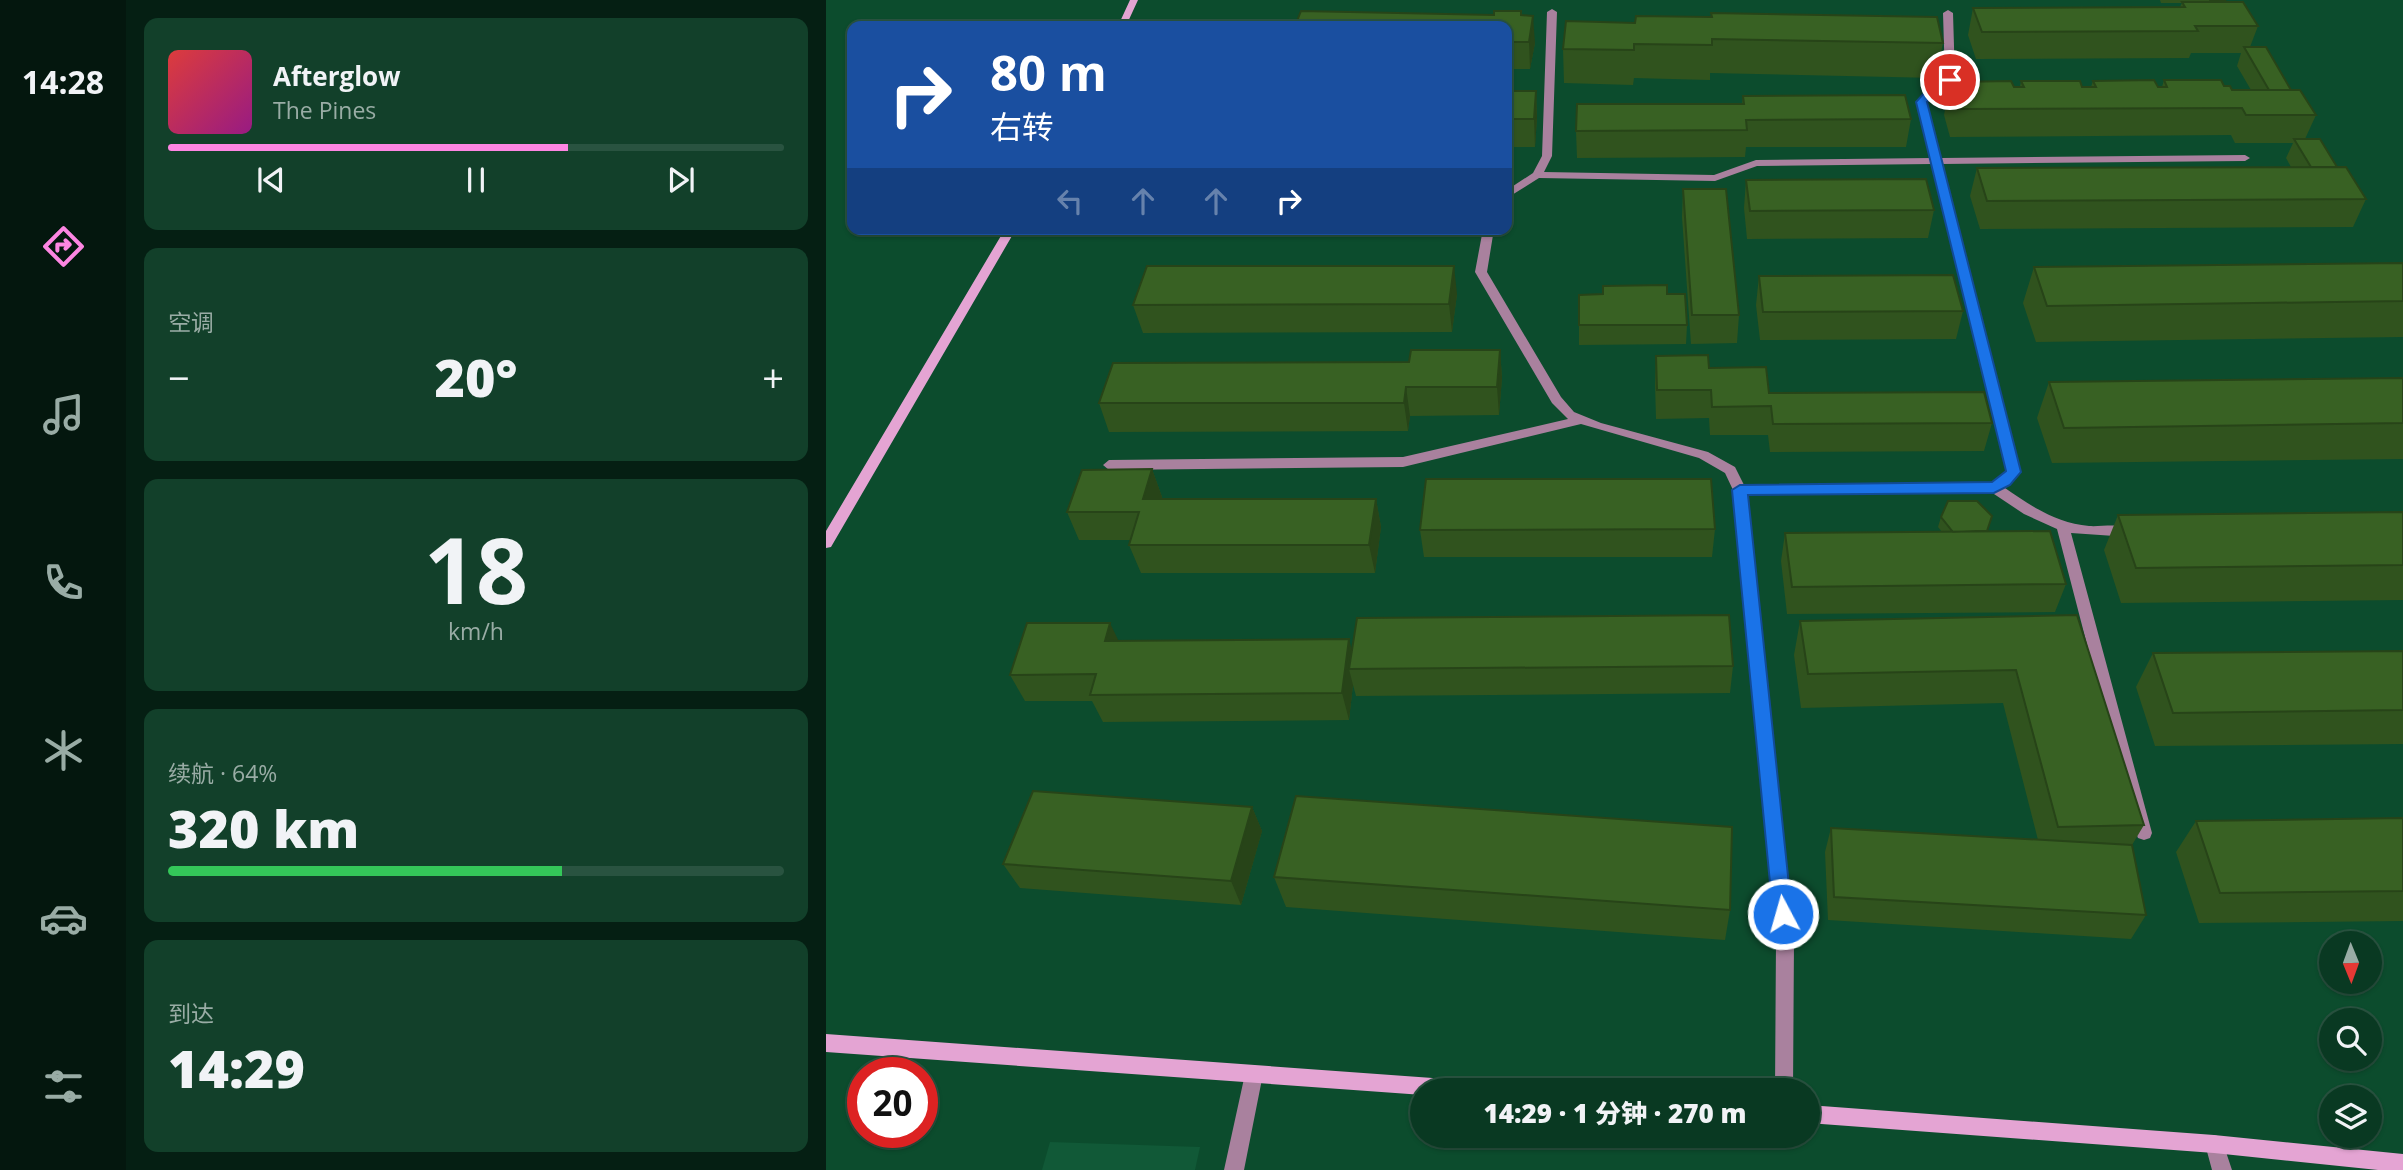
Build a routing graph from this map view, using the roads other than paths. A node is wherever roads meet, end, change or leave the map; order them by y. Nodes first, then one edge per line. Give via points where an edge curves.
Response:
1 (1134, 0) edge
2 (1552, 12) dead end
3 (1948, 13) dead end
4 (1124, 21) edge
5 (2245, 158) dead end
6 (1936, 161) junction
7 (1537, 175) junction
8 (1512, 192) edge
9 (1007, 235) edge
10 (1488, 235) edge
11 (1582, 420) junction
12 (1109, 464) dead end
13 (1994, 487) junction
14 (1740, 490) junction
15 (2063, 527) junction
16 (2143, 531) edge
17 (826, 543) edge
18 (2144, 833) edge
19 (826, 1043) edge
20 (1254, 1074) junction
21 (1784, 1078) edge
22 (1410, 1085) edge
23 (1820, 1115) edge
24 (2214, 1144) junction
25 (2403, 1163) edge
26 (1234, 1170) edge
27 (2222, 1170) edge

1 - 4 main road
2 - 7 street via 1548,156
3 - 6 street via 1950,80 1922,102
5 - 6 street
6 - 7 street via 1756,163 1715,178
6 - 13 street via 2013,472
7 - 8 street
9 - 17 main road
10 - 11 street via 1481,272 1556,400
11 - 12 street via 1403,462
11 - 14 street via 1703,455 1730,470
13 - 14 street
13 - 15 street via 2042,520
14 - 21 street via 1785,941
15 - 16 street via 2089,532
15 - 18 street
19 - 20 main road
20 - 22 main road
20 - 26 street
23 - 24 main road
24 - 25 main road
24 - 27 street

